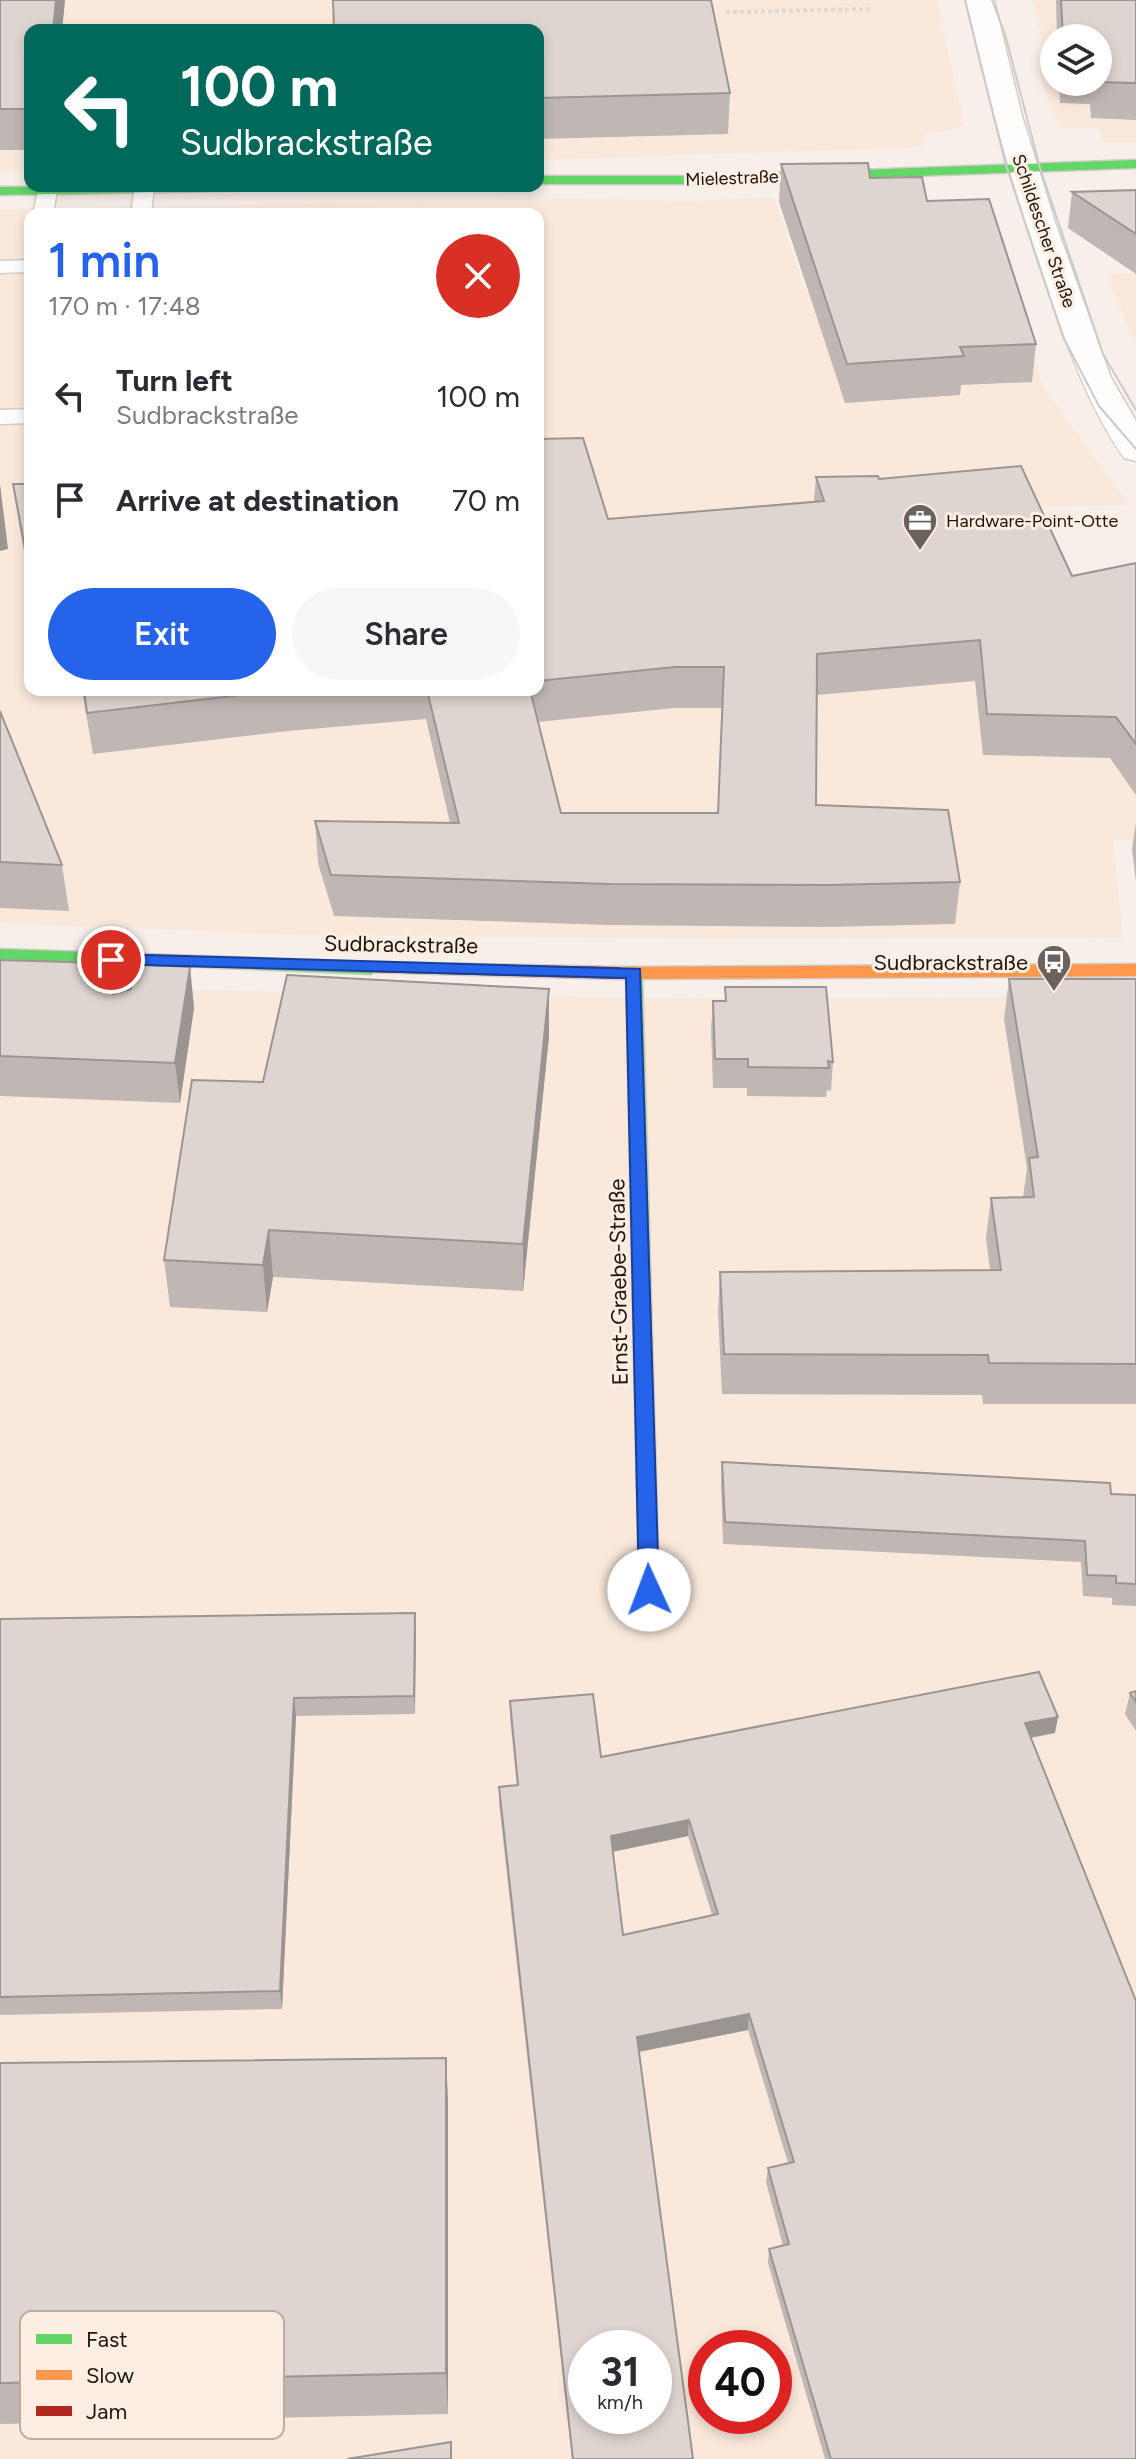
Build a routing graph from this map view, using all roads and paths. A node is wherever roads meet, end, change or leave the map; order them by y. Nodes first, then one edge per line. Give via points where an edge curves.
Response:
1 (980, 0) edge
2 (871, 9) dead end
3 (726, 12) dead end
4 (1136, 164) edge
5 (1022, 169) junction
6 (544, 180) edge
7 (24, 190) edge
8 (0, 191) edge
9 (24, 266) edge
10 (0, 267) edge
11 (24, 416) edge
12 (0, 417) edge
13 (1136, 451) edge
14 (0, 954) edge
15 (1136, 970) edge
16 (634, 973) junction
17 (649, 1590) dead end

1 - 5 street, Schildescher Straße
2 - 3 path
4 - 5 street, Mielestraße
5 - 6 street, Mielestraße
5 - 13 street, Schildescher Straße via 1095,378
7 - 8 street
9 - 10 lane
11 - 12 lane
14 - 16 street, Sudbrackstraße
15 - 16 street, Sudbrackstraße
16 - 17 street, Ernst-Graebe-Straße

